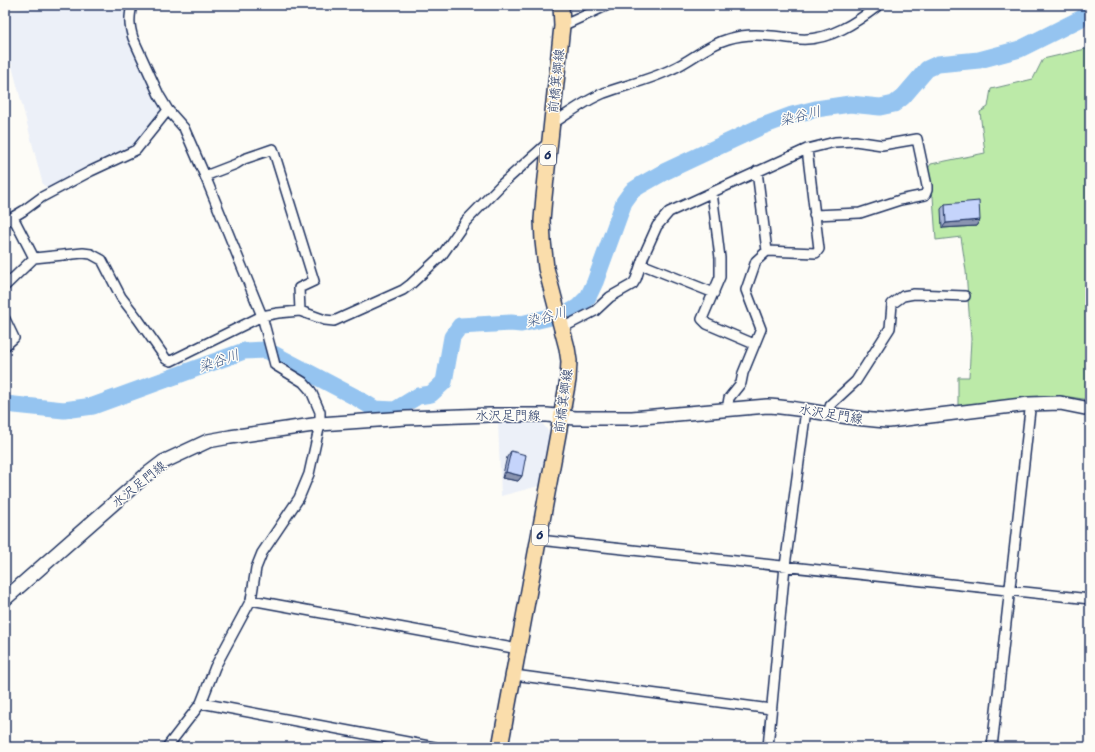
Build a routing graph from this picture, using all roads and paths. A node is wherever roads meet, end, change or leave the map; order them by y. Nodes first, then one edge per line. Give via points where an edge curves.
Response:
1 (132, 5) edge
2 (561, 5) edge
3 (608, 5) edge
4 (879, 5) edge
5 (562, 26) junction
6 (168, 110) junction
7 (552, 124) junction
8 (550, 141) junction
9 (807, 149) junction
10 (757, 171) junction
11 (205, 176) junction
12 (712, 192) junction
13 (814, 215) junction
14 (9, 220) edge
15 (767, 251) junction
16 (34, 258) junction
17 (641, 264) junction
18 (5, 286) edge
19 (714, 293) junction
20 (965, 296) dead end
21 (300, 311) junction
22 (262, 316) junction
23 (5, 319) edge
24 (562, 326) junction
25 (754, 344) junction
26 (5, 346) edge
27 (1029, 404) junction
28 (1090, 409) edge
29 (728, 410) junction
30 (806, 410) junction
31 (828, 414) junction
32 (562, 417) junction
33 (320, 424) junction
34 (539, 540) junction
35 (785, 566) junction
36 (1009, 590) junction
37 (1090, 598) edge
38 (5, 599) edge
39 (251, 600) junction
40 (518, 649) junction
41 (514, 675) junction
42 (201, 703) junction
43 (771, 709) junction
44 (167, 747) edge
45 (434, 747) edge
46 (500, 747) edge
47 (768, 747) edge
48 (992, 747) edge

1 - 6 street via 130,28
2 - 5 main road, 前橋箕郷線 / 6
3 - 5 street
4 - 7 street via 850,26 814,38 758,34 727,39 712,45 674,69 603,93
5 - 7 main road, 前橋箕郷線 / 6
6 - 11 street via 184,128
6 - 14 street via 136,150 91,170 42,197
7 - 8 main road, 前橋箕郷線 / 6
8 - 21 street via 466,220 442,255 403,290 334,321
8 - 24 main road, 前橋箕郷線 / 6 via 542,220 543,241 546,268
9 - 10 street
9 - 13 street
9 - 13 street via 835,142 882,144 917,139 928,190 924,195 860,213
10 - 12 street
10 - 15 street
11 - 21 street via 273,150 314,281 299,288
11 - 22 street
12 - 17 street via 669,212 657,226
12 - 19 street via 720,258 720,277
13 - 15 street via 819,249 816,253
14 - 16 street
15 - 25 street via 756,260 746,290 761,329
16 - 18 street
16 - 22 street via 82,253 91,254 102,260 121,297 166,359 171,361
17 - 19 street
17 - 24 street via 633,284 610,296 596,311
19 - 25 street via 702,319 707,324
20 - 31 street via 914,294 903,296 892,304 890,328 856,381 831,404
21 - 22 street
22 - 33 street via 275,364 303,382 311,391 320,412
23 - 26 street via 14,338
24 - 32 main road, 前橋箕郷線 / 6 via 568,367
25 - 29 street via 741,383 729,398
27 - 28 main road, 水沢足門線 via 1060,404
27 - 31 main road, 水沢足門線 via 889,421
27 - 36 street
29 - 30 main road, 水沢足門線 via 767,406
29 - 32 main road, 水沢足門線 via 632,418
30 - 31 main road, 水沢足門線
30 - 35 street
32 - 33 main road, 水沢足門線 via 489,415
32 - 34 main road, 前橋箕郷線 / 6
33 - 38 main road, 水沢足門線 via 208,441 163,462
33 - 39 street via 309,474 298,498 262,553 256,568
34 - 35 street
34 - 40 main road, 前橋箕郷線 / 6
35 - 36 street
35 - 43 street
36 - 37 street
36 - 48 street
39 - 40 street
39 - 42 street via 215,667
40 - 41 main road, 前橋箕郷線 / 6
41 - 43 street
41 - 46 main road, 前橋箕郷線 / 6
42 - 44 street
42 - 45 street
43 - 47 street

